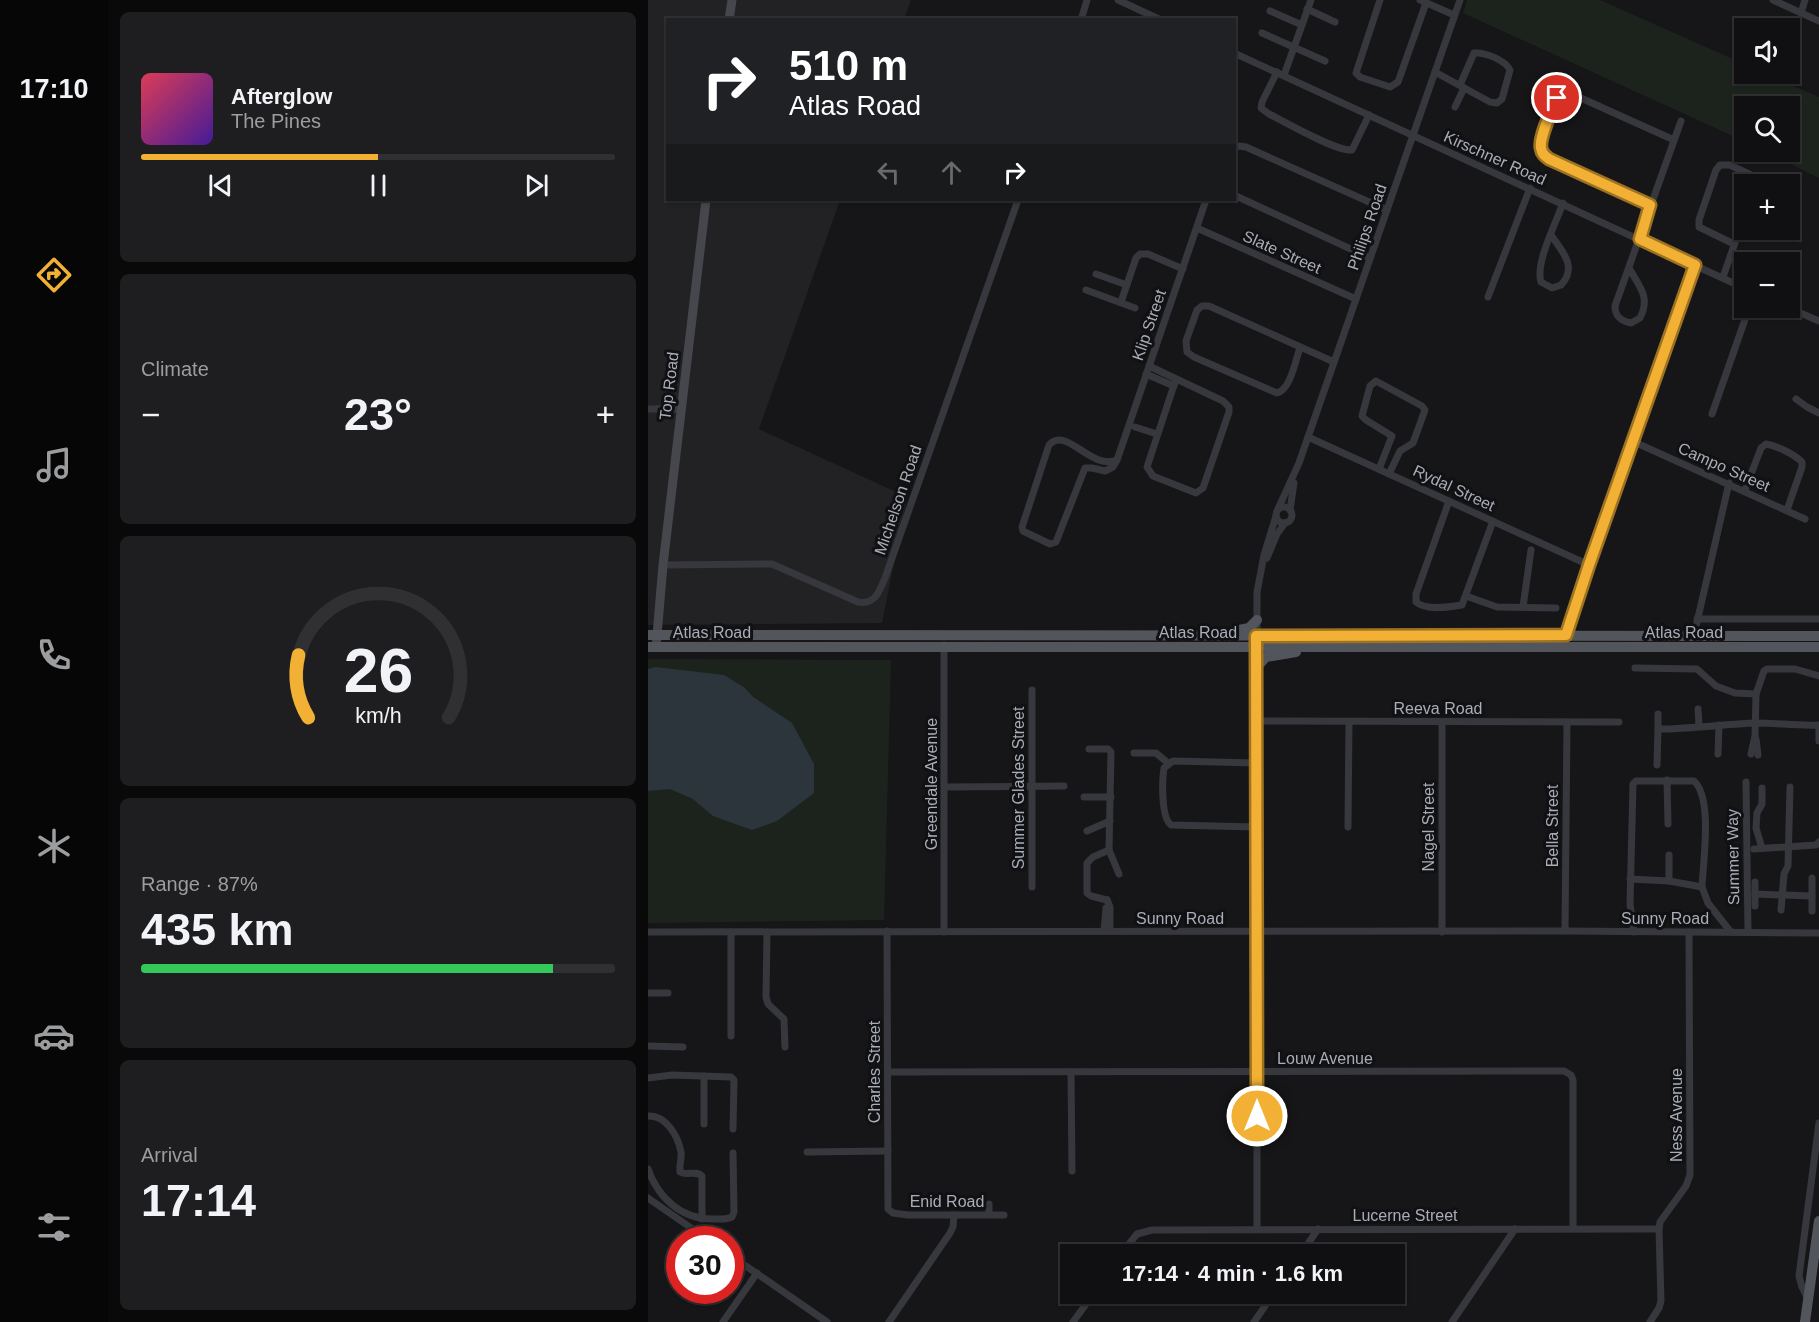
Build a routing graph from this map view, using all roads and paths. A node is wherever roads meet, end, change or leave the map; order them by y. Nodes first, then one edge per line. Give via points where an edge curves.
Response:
1 (732, 0) edge
2 (1087, 0) edge
3 (1118, 0) edge
4 (1311, 0) edge
5 (1380, 0) edge
6 (1460, 0) edge
7 (1773, 0) edge
8 (1805, 0) edge
9 (1423, 1) edge
10 (1307, 9) junction
11 (1270, 11) dead end
12 (1801, 13) junction
13 (1454, 15) junction
14 (729, 18) edge
15 (1082, 18) edge
16 (1157, 18) edge
17 (1819, 21) edge
18 (1335, 22) dead end
19 (1302, 25) junction
20 (1262, 33) dead end
21 (1294, 48) junction
22 (1236, 54) edge
23 (1324, 61) dead end
24 (1435, 72) junction
25 (1280, 74) junction
26 (1462, 87) junction
27 (1455, 106) dead end
28 (1369, 115) junction
29 (1681, 121) dead end
30 (1412, 135) junction
31 (1674, 140) junction
32 (1236, 147) edge
33 (1749, 174) edge
34 (1530, 188) junction
35 (1236, 196) edge
36 (706, 201) edge
37 (1018, 201) edge
38 (1206, 201) edge
39 (1563, 203) junction
40 (1650, 205) junction
41 (1387, 210) junction
42 (1197, 228) junction
43 (1551, 235) junction
44 (1640, 239) junction
45 (1735, 240) edge
46 (1734, 244) junction
47 (1370, 258) junction
48 (1695, 265) junction
49 (1629, 268) junction
50 (1183, 269) junction
51 (1096, 274) dead end
52 (1723, 277) junction
53 (1734, 283) edge
54 (1127, 285) junction
55 (1086, 290) dead end
56 (1488, 297) dead end
57 (1356, 300) junction
58 (1121, 302) junction
59 (1135, 308) dead end
60 (1800, 313) edge
61 (1746, 318) edge
62 (1819, 321) edge
63 (1300, 348) junction
64 (1334, 362) junction
65 (1148, 370) junction
66 (1175, 382) junction
67 (1796, 399) dead end
68 (648, 409) edge
69 (681, 409) junction
70 (1819, 413) edge
71 (1712, 414) dead end
72 (1135, 427) dead end
73 (1157, 434) junction
74 (1308, 436) junction
75 (1632, 441) junction
76 (1117, 460) junction
77 (1299, 463) junction
78 (1379, 469) junction
79 (1389, 474) junction
80 (1729, 483) junction
81 (1745, 490) junction
82 (1449, 501) junction
83 (1290, 510) junction
84 (1787, 510) junction
85 (1277, 513) junction
86 (1806, 519) dead end
87 (1493, 521) junction
88 (1285, 523) junction
89 (1532, 550) dead end
90 (1263, 562) junction
91 (663, 564) junction
92 (1589, 565) junction
93 (1467, 596) junction
94 (1523, 607) junction
95 (1556, 608) dead end
96 (1697, 619) junction
97 (1819, 619) edge
98 (1257, 620) junction
99 (652, 635) edge
100 (1694, 635) junction
101 (1204, 636) junction
102 (1819, 636) edge
103 (1256, 641) junction
104 (1566, 641) junction
105 (944, 642) junction
106 (1329, 646) junction
107 (652, 647) edge
108 (1819, 647) edge
109 (1256, 668) junction
110 (1635, 668) dead end
111 (1819, 676) edge
112 (1032, 690) dead end
113 (1756, 694) junction
114 (1698, 709) dead end
115 (1658, 714) dead end
116 (1256, 721) junction
117 (1349, 722) junction
118 (1442, 722) junction
119 (1567, 722) junction
120 (1620, 722) dead end
121 (1819, 722) edge
122 (1755, 723) junction
123 (1719, 724) junction
124 (1699, 726) junction
125 (1658, 729) junction
126 (1819, 741) edge
127 (1089, 749) dead end
128 (1134, 753) dead end
129 (1718, 754) dead end
130 (1755, 754) dead end
131 (1168, 763) junction
132 (1257, 763) junction
133 (1657, 765) dead end
134 (1667, 780) junction
135 (1746, 782) dead end
136 (1032, 786) junction
137 (1064, 786) dead end
138 (945, 787) junction
139 (1790, 787) dead end
140 (1762, 788) dead end
141 (1084, 797) dead end
142 (1111, 797) junction
143 (1110, 820) junction
144 (1668, 824) dead end
145 (1256, 827) junction
146 (1348, 827) dead end
147 (1087, 831) dead end
148 (1819, 842) edge
149 (1789, 846) junction
150 (1762, 848) junction
151 (1754, 849) dead end
152 (1108, 850) junction
153 (1669, 855) dead end
154 (1119, 874) dead end
155 (1812, 878) dead end
156 (1630, 879) junction
157 (1669, 881) junction
158 (1755, 882) dead end
159 (1032, 887) dead end
160 (1702, 887) junction
161 (1755, 894) junction
162 (1783, 895) junction
163 (1812, 896) junction
164 (1755, 906) dead end
165 (1781, 910) dead end
166 (1812, 911) dead end
167 (887, 931) junction
168 (1107, 931) junction
169 (1565, 931) junction
170 (1730, 931) junction
171 (648, 932) edge
172 (731, 932) junction
173 (767, 932) junction
174 (944, 932) junction
175 (1257, 932) junction
176 (1442, 932) junction
177 (1634, 932) junction
178 (1689, 932) junction
179 (1748, 932) junction
180 (1819, 933) edge
181 (648, 993) edge
182 (668, 993) dead end
183 (731, 1036) dead end
184 (648, 1047) edge
185 (683, 1047) dead end
186 (785, 1047) dead end
187 (1258, 1071) junction
188 (888, 1072) junction
189 (1071, 1072) junction
190 (704, 1077) junction
191 (648, 1078) edge
192 (648, 1116) edge
193 (1819, 1123) edge
194 (704, 1124) dead end
195 (733, 1129) dead end
196 (888, 1150) junction
197 (807, 1152) dead end
198 (733, 1153) dead end
199 (648, 1169) edge
200 (1072, 1171) dead end
201 (648, 1198) edge
202 (989, 1204) dead end
203 (890, 1211) joint
204 (954, 1215) junction
205 (989, 1215) junction
206 (1004, 1215) dead end
207 (702, 1219) junction
208 (1819, 1221) edge
209 (688, 1226) edge
210 (1573, 1228) junction
211 (1659, 1228) junction
212 (1257, 1229) junction
213 (1318, 1229) junction
214 (1515, 1229) junction
215 (1129, 1244) edge
216 (1308, 1244) edge
217 (744, 1264) edge
218 (1819, 1272) edge
219 (757, 1273) junction
220 (1808, 1299) junction
221 (1086, 1304) edge
222 (1266, 1304) edge
223 (723, 1322) edge
224 (826, 1322) edge
225 (889, 1322) edge
226 (1073, 1322) edge
227 (1254, 1322) edge
228 (1452, 1322) edge
229 (1650, 1322) edge
230 (1805, 1322) edge
231 (1811, 1322) edge

1 - 14 street
2 - 15 street
3 - 16 street
4 - 10 street
5 - 9 street via 1356,73 1390,87 1398,82
6 - 13 street, Philips Road
7 - 12 street
8 - 12 street
9 - 13 street
10 - 18 street
10 - 19 street
11 - 19 street
12 - 17 street
13 - 24 street, Philips Road
19 - 21 street
20 - 21 street
21 - 23 street
21 - 25 street
22 - 25 street, Kirschner Road
24 - 26 street
24 - 30 street, Philips Road
25 - 28 street, Kirschner Road
25 - 28 street via 1261,108 1329,144 1352,150
26 - 26 street via 1490,102 1500,101 1509,67 1474,53
26 - 27 street
28 - 30 street, Kirschner Road
29 - 31 street
30 - 34 street, Kirschner Road
30 - 41 street, Philips Road
31 - 40 street
31 - 40 street via 1572,94 1563,93 1557,98 1542,139 1542,153
32 - 41 street via 1246,147
33 - 46 street via 1720,165 1699,220 1699,227
34 - 39 street, Kirschner Road
34 - 56 street
35 - 47 street
36 - 69 street, Top Road
37 - 91 street, Michelson Road via 875,598 858,602 772,564
38 - 42 street, Klip Street
39 - 43 street
39 - 44 street, Kirschner Road
40 - 44 street
41 - 47 street, Philips Road
42 - 50 street, Klip Street
42 - 57 street, Slate Street
43 - 43 street via 1539,272 1541,282 1552,288 1561,285 1569,269
44 - 48 street, Kirschner Road
44 - 49 street
45 - 46 street
46 - 52 street
47 - 57 street, Philips Road
48 - 52 street, Kirschner Road
48 - 75 street
49 - 49 street via 1615,311 1621,320 1631,322 1640,318 1646,304
50 - 54 street via 1140,254
50 - 65 street, Klip Street
51 - 54 street
52 - 53 street, Kirschner Road
54 - 58 street
55 - 58 street
57 - 64 street, Philips Road
58 - 59 street
60 - 62 street
61 - 71 street
63 - 63 street via 1205,305 1197,310 1185,345 1194,357 1277,393 1286,387
63 - 64 street
64 - 74 street, Philips Road
65 - 66 street
65 - 76 street, Klip Street
66 - 73 street
66 - 73 street via 1226,403 1230,409 1203,488 1198,492 1149,472 1147,464
67 - 70 street
68 - 69 street
69 - 91 street, Top Road
72 - 73 street
74 - 77 street, Philips Road
74 - 78 street, Rydal Street
75 - 80 street, Campo Street
75 - 92 street
76 - 76 street via 1108,471 1085,468 1056,543 1023,531 1049,445 1055,439 1076,446 1091,458
77 - 83 street, Philips Road
77 - 85 street, Philips Road
78 - 79 street, Rydal Street
78 - 79 street via 1392,436 1362,416 1370,386 1376,381 1425,410 1413,443 1400,451
79 - 82 street, Rydal Street
80 - 81 street, Campo Street
80 - 96 street
81 - 84 street, Campo Street
81 - 84 street via 1761,448 1772,445 1802,462
82 - 87 street, Rydal Street
82 - 93 street via 1415,598 1426,607 1459,606
83 - 85 street via 1285,507
83 - 88 street via 1292,517
84 - 86 street, Campo Street
85 - 88 street via 1279,521
85 - 90 street, Philips Road
87 - 92 street, Rydal Street
87 - 93 street
88 - 90 street, Philips Road
89 - 94 street
90 - 98 street, Philips Road via 1258,581
91 - 99 street, Top Road
92 - 104 street
93 - 94 street via 1497,607
94 - 95 street
96 - 97 street
96 - 100 street
98 - 101 main road via 1246,629
98 - 103 street, Philips Road
99 - 105 main road, Atlas Road
99 - 107 street, Top Road
100 - 102 main road, Atlas Road
100 - 104 main road, Atlas Road
101 - 103 main road, Atlas Road
101 - 105 main road, Atlas Road
103 - 104 main road, Atlas Road
103 - 105 main road, Atlas Road
103 - 106 main road, Atlas Road
103 - 109 street, Philips Road
104 - 106 main road, Atlas Road
104 - 108 main road, Atlas Road
105 - 107 main road, Atlas Road
105 - 138 street, Greendale Avenue
106 - 109 main road via 1266,657
109 - 116 street, Philips Road
110 - 113 street via 1697,669 1716,686 1735,693
111 - 113 street via 1795,669 1767,669
112 - 136 street, Summer Glades Street
113 - 122 street
114 - 124 street
115 - 125 street
116 - 117 street, Reeva Road
116 - 132 street, Philips Road
117 - 118 street, Reeva Road
117 - 146 street
118 - 119 street, Reeva Road
118 - 176 street, Nagel Street
119 - 120 street, Reeva Road
119 - 169 street, Bella Street
121 - 122 street via 1794,726
121 - 126 street
122 - 123 street
122 - 130 street
123 - 124 street
123 - 129 street
124 - 125 street
125 - 133 street
127 - 142 street via 1110,750
128 - 131 street via 1156,753
131 - 132 street
131 - 145 street via 1163,776 1164,817 1168,824
132 - 145 street, Philips Road
134 - 144 street
134 - 156 street via 1633,784
134 - 160 street via 1694,781 1701,791 1705,807
135 - 179 street, Summer Way
136 - 137 street
136 - 138 street
136 - 159 street, Summer Glades Street
138 - 174 street, Greendale Avenue
139 - 149 street
140 - 150 street via 1756,828
141 - 142 street
142 - 143 street
143 - 147 street
143 - 152 street
145 - 175 street, Philips Road
148 - 149 street
149 - 150 street
149 - 162 street
150 - 151 street
152 - 154 street
152 - 168 street via 1087,864 1088,893 1107,900
153 - 157 street
155 - 163 street
156 - 157 street
156 - 177 street
157 - 160 street
158 - 161 street
160 - 170 street via 1707,903
161 - 162 street
161 - 164 street
162 - 163 street
162 - 165 street
163 - 166 street
167 - 173 street, Sunny Road
167 - 174 street, Sunny Road
167 - 188 street, Charles Street
168 - 174 street, Sunny Road
168 - 175 street, Sunny Road
169 - 176 street, Sunny Road
169 - 177 street, Sunny Road
170 - 178 street, Sunny Road
170 - 179 street, Sunny Road
171 - 172 street, Sunny Road
172 - 173 street, Sunny Road
172 - 183 street
173 - 186 street via 766,997 784,1019
175 - 176 street, Sunny Road
175 - 187 street, Philips Road
177 - 178 street, Sunny Road
178 - 211 street, Ness Avenue via 1690,1174
179 - 180 street, Sunny Road
181 - 182 street
184 - 185 street
187 - 189 street, Louw Avenue
187 - 210 street, Louw Avenue via 1568,1072 1574,1080
187 - 212 street, Philips Road
188 - 189 street, Louw Avenue
188 - 196 street, Charles Street
189 - 200 street
190 - 191 street
190 - 194 street
190 - 195 street via 733,1078
192 - 207 street via 664,1119 673,1133 681,1152 680,1172 702,1176
193 - 220 street via 1800,1276
196 - 197 street
196 - 203 street, Charles Street
198 - 207 street via 733,1215 728,1219
199 - 207 street via 666,1199 686,1215
201 - 209 street
202 - 205 street
203 - 204 street, Enid Road
204 - 205 street, Enid Road
204 - 225 street via 951,1233
205 - 206 street, Enid Road
208 - 220 main road
210 - 211 street, Lucerne Street
210 - 214 street, Lucerne Street
211 - 229 street via 1660,1301
212 - 213 street, Lucerne Street
212 - 215 street, Lucerne Street via 1152,1230 1137,1234
213 - 214 street, Lucerne Street
213 - 216 street
214 - 228 street
217 - 219 street
218 - 231 main road
219 - 223 street
219 - 224 street
220 - 230 main road
221 - 226 street
222 - 227 street

